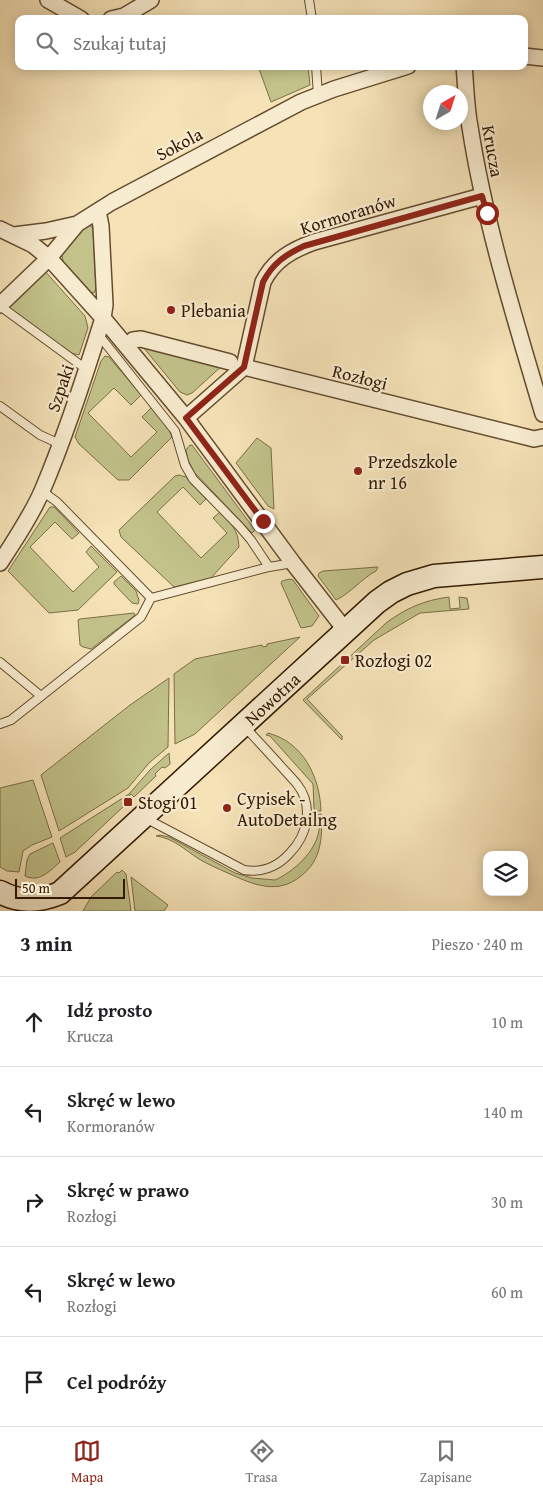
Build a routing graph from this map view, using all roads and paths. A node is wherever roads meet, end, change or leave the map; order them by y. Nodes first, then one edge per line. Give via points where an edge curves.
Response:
1 (48, 0) edge
2 (151, 0) edge
3 (309, 0) edge
4 (75, 15) edge
5 (126, 15) edge
6 (311, 15) edge
7 (528, 56) edge
8 (543, 58) edge
9 (316, 70) edge
10 (396, 70) edge
11 (464, 70) edge
12 (318, 95) junction
13 (482, 196) junction
14 (98, 211) junction
15 (77, 224) junction
16 (7, 232) edge
17 (49, 258) junction
18 (0, 306) edge
19 (103, 318) junction
20 (98, 334) junction
21 (133, 340) dead end
22 (237, 364) junction
23 (86, 369) junction
24 (0, 406) edge
25 (543, 414) edge
26 (186, 418) junction
27 (543, 437) edge
28 (60, 444) junction
29 (42, 492) junction
30 (0, 563) edge
31 (293, 563) junction
32 (270, 567) junction
33 (543, 567) edge
34 (150, 598) junction
35 (346, 631) junction
36 (0, 662) edge
37 (41, 696) junction
38 (0, 724) edge
39 (243, 725) junction
40 (144, 816) junction
41 (0, 892) edge
42 (33, 906) edge

1 - 4 street
2 - 5 street
3 - 6 lane
7 - 8 street
9 - 12 lane
10 - 12 street, Sokola
11 - 13 street, Krucza via 469,125
12 - 14 street, Sokola via 268,118
13 - 22 street, Kormoranów via 314,242 292,251 269,270 263,282
13 - 25 street, Krucza
14 - 15 street, Sokola
14 - 19 street, Szpaki via 105,305
15 - 16 street via 46,232
15 - 17 street, Sokola
16 - 17 street via 33,245
17 - 18 street, Sokola
17 - 19 street
18 - 23 lane
19 - 20 street, Szpaki
19 - 26 street
20 - 23 street, Szpaki
20 - 32 lane via 175,431 185,465 193,479 251,540
21 - 22 street, Rozłogi via 141,339
22 - 26 street
22 - 27 street, Rozłogi via 534,439
23 - 28 street, Szpaki
24 - 28 lane via 40,435
26 - 31 street
28 - 29 street, Szpaki
29 - 30 street, Szpaki
29 - 34 lane via 57,502
31 - 32 lane
31 - 35 street
32 - 34 lane
33 - 35 street, Nowotna via 419,580 391,592
34 - 37 lane via 141,617
35 - 39 street, Nowotna
36 - 37 lane
37 - 38 lane
39 - 40 street, Nowotna
39 - 40 lane via 296,784 306,802 304,830 287,856 269,868 244,870
40 - 42 street, Nowotna via 60,893
41 - 42 street

